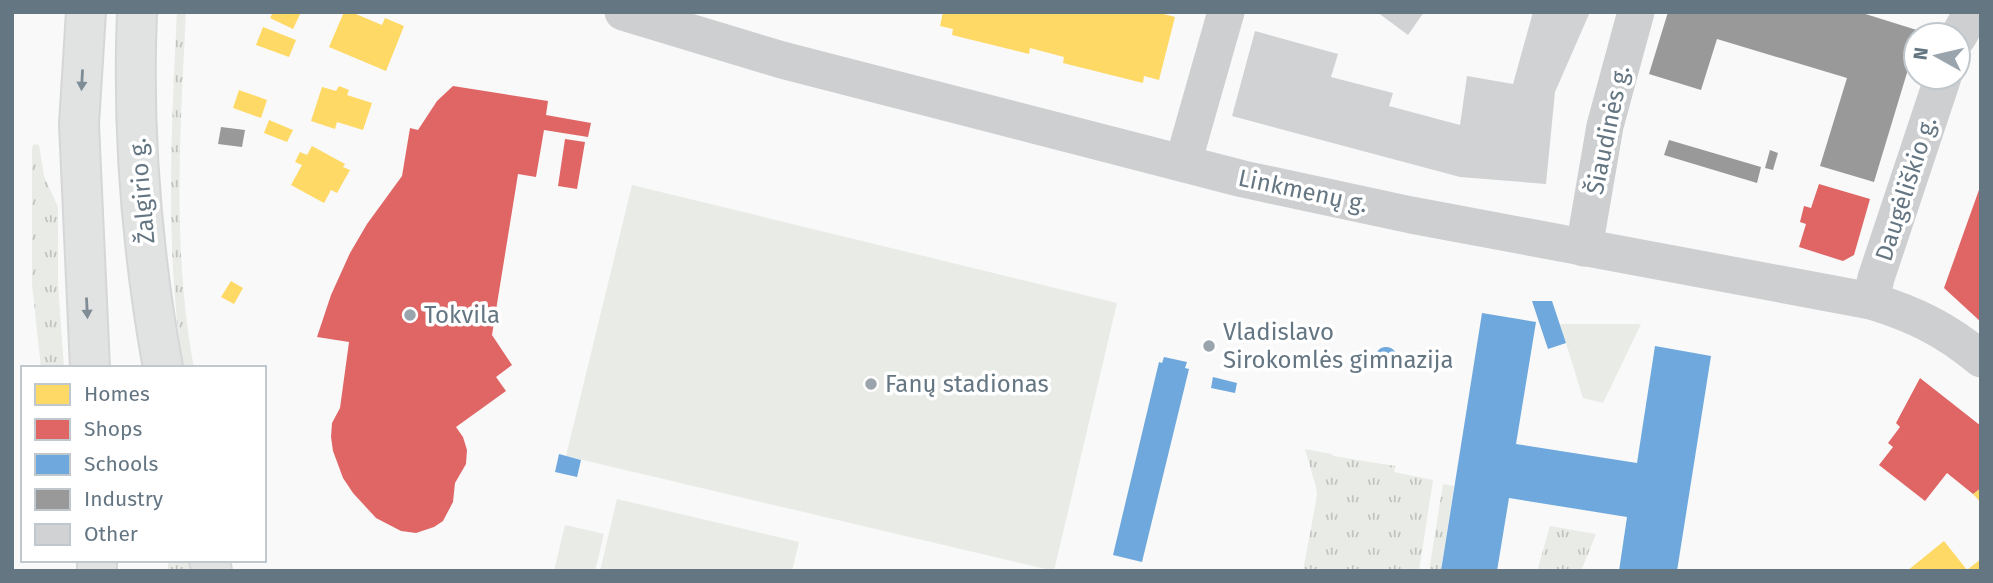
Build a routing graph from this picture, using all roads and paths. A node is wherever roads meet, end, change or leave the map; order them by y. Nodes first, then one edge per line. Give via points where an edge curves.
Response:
1 (86, 12) edge
2 (137, 12) edge
3 (623, 12) edge
4 (1226, 12) edge
5 (1636, 12) edge
6 (1937, 91) edge
7 (1183, 163) junction
8 (1584, 248) junction
9 (1871, 302) junction
10 (1981, 359) edge
11 (90, 366) edge
12 (163, 366) edge

1 -> 11 main road via 79,124
2 - 12 main road, Žalgirio g. via 139,184
3 - 7 street, Linkmenų g. via 782,60
4 - 7 street
5 - 8 street, Šiaudinės g. via 1605,126
6 - 9 street, Daugėliškio g.
7 - 8 street, Linkmenų g.
8 - 9 street, Linkmenų g.
9 - 10 street, Linkmenų g. via 1932,324

